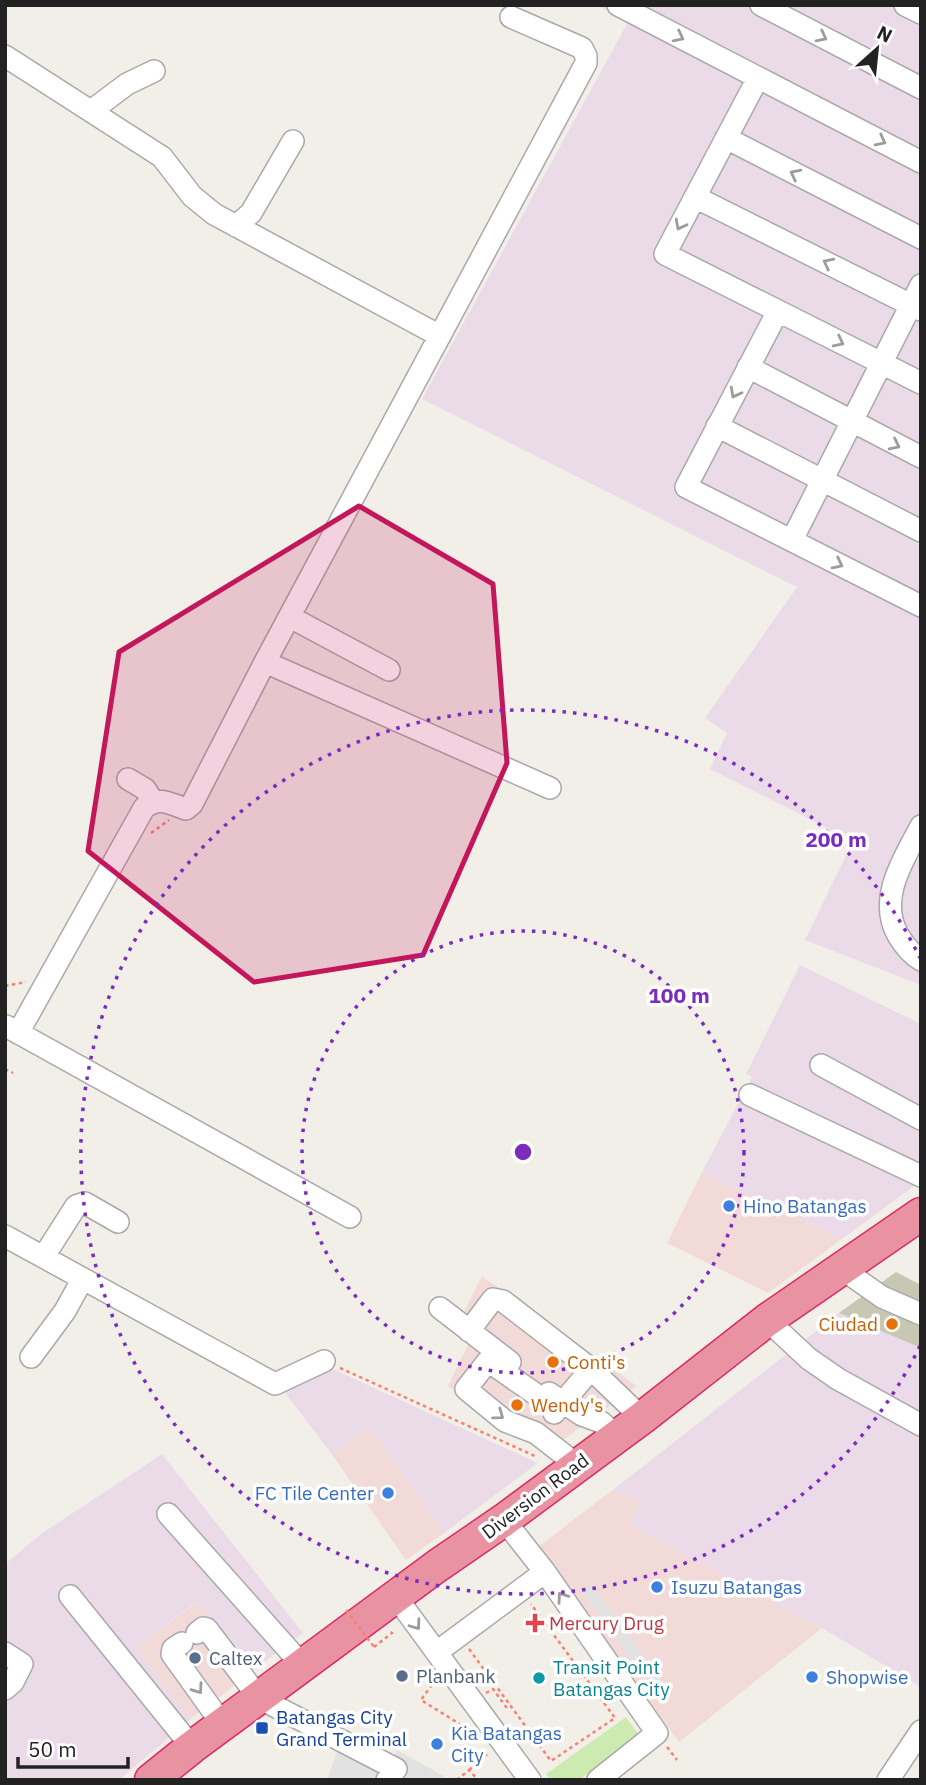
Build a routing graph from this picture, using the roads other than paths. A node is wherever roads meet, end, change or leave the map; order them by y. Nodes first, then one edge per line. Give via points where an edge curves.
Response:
1 (618, 5) edge
2 (761, 5) edge
3 (905, 5) edge
4 (921, 13) edge
5 (511, 17) dead end
6 (5, 56) edge
7 (154, 71) dead end
8 (758, 78) junction
9 (921, 88) edge
10 (90, 111) junction
11 (726, 138) junction
12 (293, 141) dead end
13 (921, 162) edge
14 (695, 197) junction
15 (236, 226) junction
16 (921, 238) edge
17 (921, 285) edge
18 (916, 307) edge
19 (778, 311) junction
20 (440, 336) junction
21 (881, 363) junction
22 (748, 368) junction
23 (921, 383) edge
24 (851, 423) junction
25 (717, 426) junction
26 (921, 457) edge
27 (822, 481) junction
28 (921, 531) edge
29 (792, 540) junction
30 (921, 606) edge
31 (290, 617) junction
32 (265, 662) junction
33 (389, 670) dead end
34 (128, 779) dead end
35 (550, 788) dead end
36 (153, 801) junction
37 (921, 826) edge
38 (921, 960) edge
39 (12, 1029) edge
40 (821, 1065) dead end
41 (750, 1095) dead end
42 (921, 1119) edge
43 (921, 1176) edge
44 (921, 1214) edge
45 (350, 1217) dead end
46 (118, 1222) dead end
47 (5, 1236) edge
48 (44, 1256) junction
49 (842, 1269) junction
50 (82, 1280) junction
51 (440, 1308) dead end
52 (921, 1314) edge
53 (767, 1320) junction
54 (469, 1331) junction
55 (32, 1357) dead end
56 (324, 1361) road end
57 (591, 1369) junction
58 (560, 1406) junction
59 (642, 1418) junction
60 (921, 1425) edge
61 (536, 1433) junction
62 (616, 1435) junction
63 (577, 1465) junction
64 (168, 1514) dead end
65 (505, 1520) junction
66 (545, 1572) junction
67 (70, 1596) dead end
68 (396, 1597) junction
69 (5, 1654) edge
70 (441, 1659) junction
71 (303, 1666) junction
72 (5, 1689) edge
73 (259, 1698) junction
74 (223, 1725) junction
75 (921, 1731) edge
76 (192, 1747) junction
77 (391, 1775) edge
78 (607, 1777) edge
79 (151, 1780) edge
80 (530, 1780) edge
81 (888, 1780) edge

1 -> 8 street
2 -> 9 street
3 - 4 street
5 - 20 street via 582,48 586,63
6 - 10 street
7 - 10 street
8 - 11 street
8 -> 13 street
10 - 15 street via 162,157 192,195
11 - 14 street
16 -> 11 street
12 - 15 street via 251,213
18 -> 14 street
14 -> 19 street via 665,254
15 - 20 street
17 - 18 street
18 - 21 street
19 -> 21 street
19 - 22 street
20 - 31 street
21 - 23 street
21 - 24 street
22 - 24 street
22 -> 25 street
24 -> 26 street
24 - 27 street
25 - 27 street
25 - 29 street via 686,487
27 - 28 street
27 - 29 street
29 -> 30 street
31 - 32 street
31 - 33 street
32 - 35 street
32 - 36 street via 192,804 186,808
34 - 36 street via 145,789
36 - 39 street via 144,808
37 - 38 street via 897,872 890,916 902,942
39 - 45 street
40 - 42 street
41 - 43 street
44 - 49 highway, Diversion Road
46 - 48 street via 80,1203
47 - 48 street
48 - 50 street
49 - 52 street via 882,1297
49 - 53 highway, Diversion Road
50 - 55 street
50 - 56 street via 275,1384
51 - 54 street
53 - 59 highway, Diversion Road
53 - 60 street via 818,1366
54 - 57 street via 493,1299 503,1301
54 - 58 street
57 - 58 street
57 - 59 street
58 - 61 street
58 -> 61 street via 488,1361 466,1389 505,1421
58 - 62 street via 601,1422
59 - 62 highway, Diversion Road
61 - 63 street
62 - 63 highway, Diversion Road
63 - 65 highway, Diversion Road
64 - 71 street
65 - 66 street
65 - 68 highway, Diversion Road
66 - 70 street
78 -> 66 street via 657,1733
67 - 76 street
68 -> 70 street
68 - 71 highway, Diversion Road
69 - 72 street via 22,1664
70 - 80 street
71 - 73 highway, Diversion Road
73 - 74 highway, Diversion Road
73 -> 74 street via 207,1629 173,1649 172,1654
73 - 77 street
74 - 76 highway, Diversion Road
75 - 81 street
76 - 79 highway, Diversion Road

